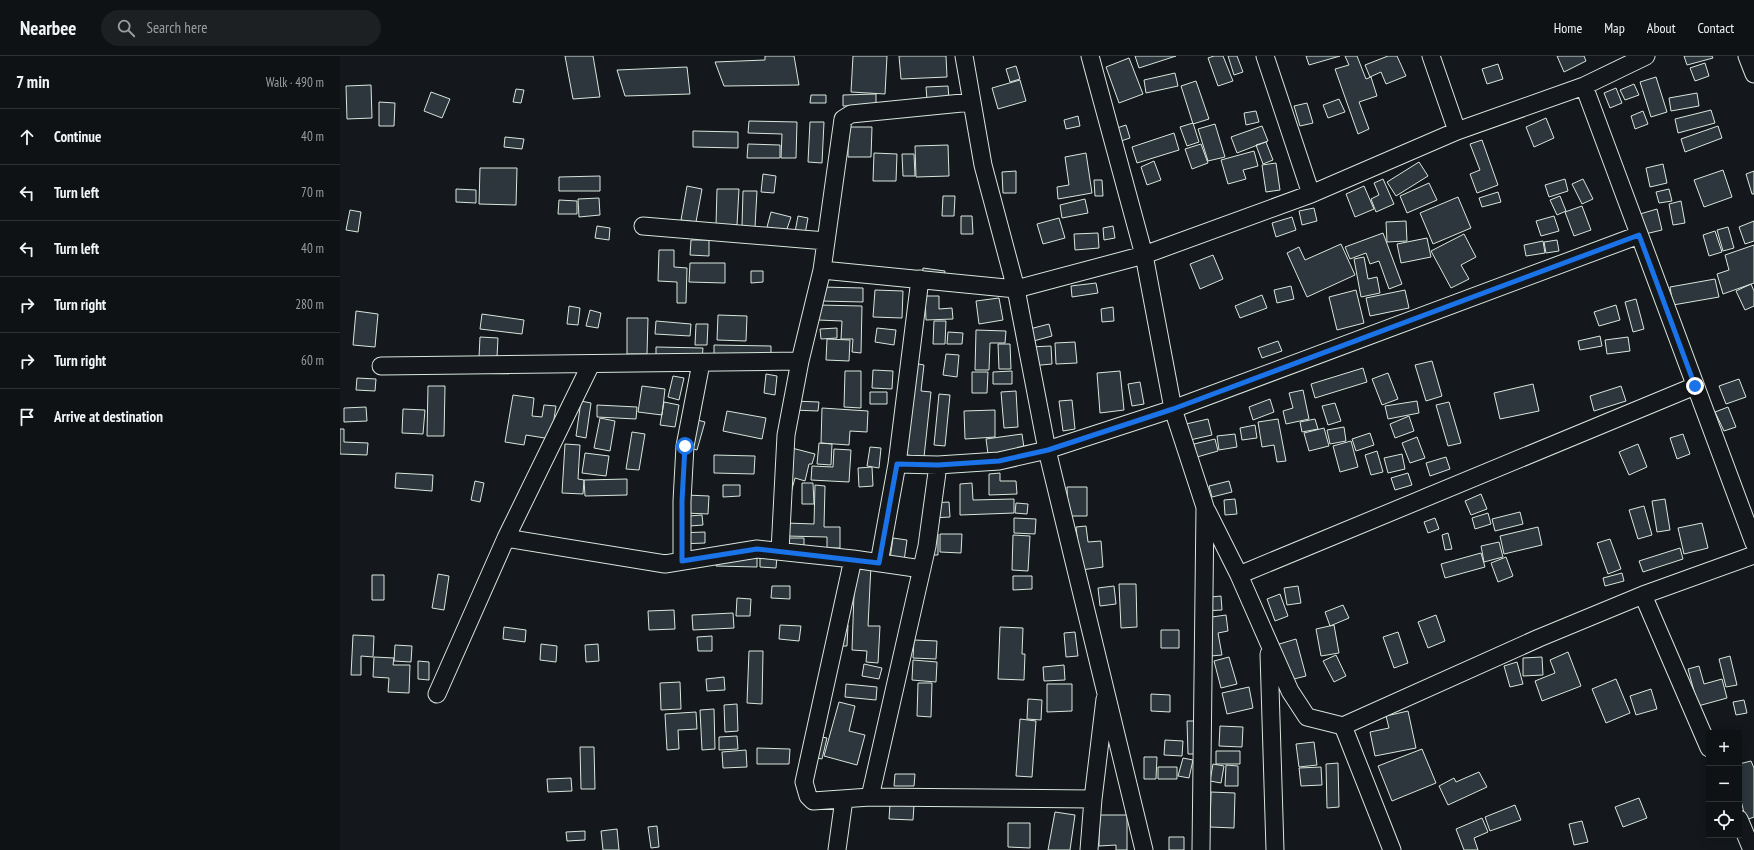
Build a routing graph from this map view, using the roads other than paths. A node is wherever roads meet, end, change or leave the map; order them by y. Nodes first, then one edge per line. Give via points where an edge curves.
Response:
1 (964, 56) edge
2 (1090, 56) edge
3 (1265, 56) edge
4 (1431, 56) edge
5 (1646, 56) edge
6 (1747, 56) edge
7 (1754, 74) edge
8 (1584, 86) junction
9 (972, 102) junction
10 (1457, 131) junction
11 (1311, 194) junction
12 (643, 226) dead end
13 (1639, 235) junction
14 (826, 241) junction
15 (1144, 255) junction
16 (822, 270) junction
17 (920, 279) junction
18 (1016, 289) junction
19 (800, 361) junction
20 (701, 362) junction
21 (591, 364) junction
22 (381, 366) dead end
23 (1695, 386) junction
24 (1173, 409) junction
25 (1048, 450) junction
26 (897, 464) junction
27 (938, 465) junction
28 (1205, 507) junction
29 (506, 538) junction
30 (1754, 543) edge
31 (780, 551) junction
32 (1754, 555) edge
33 (853, 559) junction
34 (682, 561) junction
35 (879, 563) junction
36 (922, 569) junction
37 (1239, 575) junction
38 (1643, 595) junction
39 (1269, 644) junction
40 (1106, 689) junction
41 (437, 694) dead end
42 (1342, 726) junction
43 (1706, 741) edge
44 (870, 797) junction
45 (844, 799) junction
46 (1093, 799) junction
47 (1742, 826) edge
48 (836, 850) edge
49 (1089, 850) edge
50 (1144, 850) edge
51 (1201, 850) edge
52 (1275, 850) edge
53 (1392, 850) edge
54 (1752, 850) edge

1 - 9 street
2 - 15 street
3 - 11 street
4 - 10 street
5 - 8 street
6 - 7 street
8 - 10 street
8 - 13 street
9 - 14 street via 851,114 843,119
9 - 18 street via 983,165
10 - 11 street
11 - 15 street
12 - 14 street
13 - 23 street
13 - 24 street
14 - 16 street
15 - 18 street
15 - 24 street
16 - 17 street
16 - 19 street
17 - 18 street
17 - 26 street
18 - 25 street
19 - 20 street
19 - 31 street via 786,436
20 - 21 street
20 - 34 street via 685,446
21 - 22 street
21 - 29 street
23 - 30 street
23 - 37 street
24 - 25 street
24 - 28 street
25 - 27 street via 999,461
25 - 40 street
26 - 27 street
26 - 35 street
27 - 36 street
28 - 37 street
28 - 51 street
29 - 34 street via 665,564
29 - 41 street
31 - 33 street
31 - 34 street via 757,549
32 - 38 street
33 - 35 street
33 - 45 street via 804,782 808,796 813,801
35 - 36 street
36 - 44 street
37 - 39 street
38 - 42 street via 1539,638
38 - 43 street
39 - 42 street via 1290,691 1307,717
39 - 52 street
40 - 46 street
40 - 50 street
42 - 53 street
44 - 45 street
44 - 46 street
45 - 48 street
46 - 49 street
47 - 54 street

